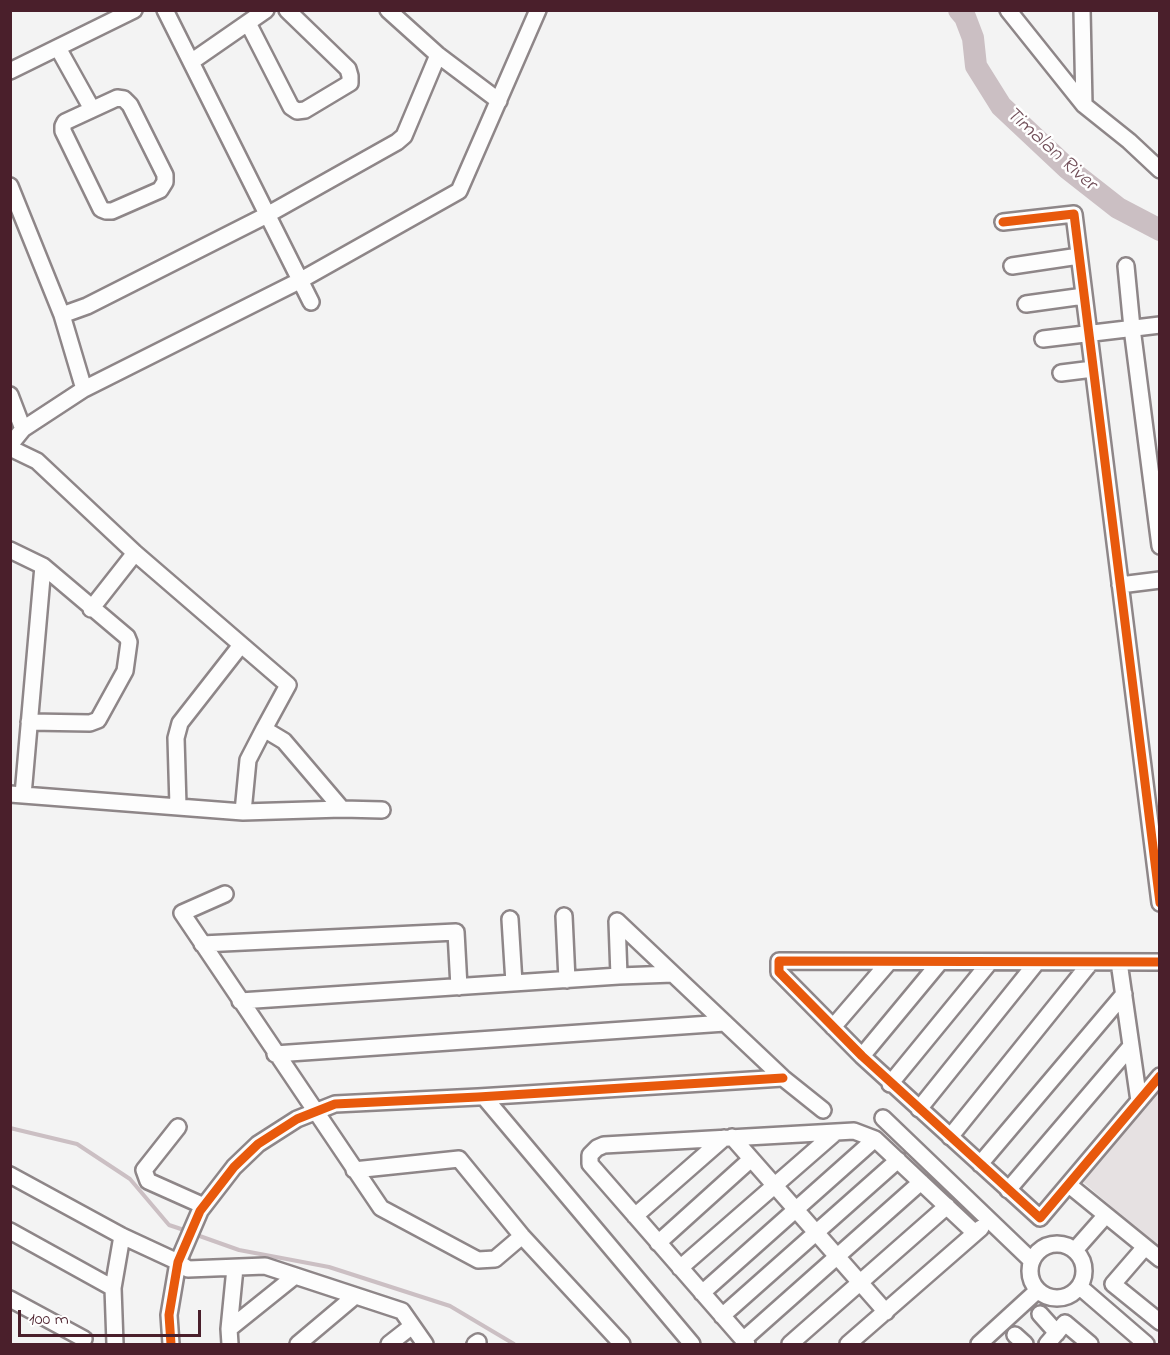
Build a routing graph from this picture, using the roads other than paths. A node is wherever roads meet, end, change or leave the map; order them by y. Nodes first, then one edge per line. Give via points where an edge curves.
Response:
1 (134, 10) edge
2 (165, 10) edge
3 (266, 10) edge
4 (287, 10) edge
5 (388, 10) edge
6 (538, 10) edge
7 (1008, 10) edge
8 (1082, 10) edge
9 (248, 23) junction
10 (58, 48) junction
11 (438, 55) junction
12 (190, 62) junction
13 (10, 71) edge
14 (499, 101) junction
15 (1084, 105) junction
16 (92, 109) junction
17 (1160, 170) edge
18 (10, 186) edge
19 (267, 215) junction
20 (1003, 222) dead end
21 (1079, 256) junction
22 (1012, 266) dead end
23 (1126, 266) dead end
24 (301, 280) junction
25 (1084, 296) junction
26 (311, 302) dead end
27 (1026, 304) dead end
28 (62, 315) junction
29 (1160, 325) edge
30 (1132, 328) junction
31 (1089, 333) junction
32 (1043, 339) dead end
33 (1093, 369) junction
34 (1061, 373) dead end
35 (84, 389) junction
36 (10, 395) edge
37 (23, 429) junction
38 (10, 446) edge
39 (1160, 546) edge
40 (10, 550) edge
41 (135, 553) junction
42 (43, 567) junction
43 (1160, 580) edge
44 (1120, 585) junction
45 (92, 609) junction
46 (241, 645) junction
47 (29, 722) junction
48 (264, 729) junction
49 (17, 794) edge
50 (178, 806) junction
51 (1154, 807) edge
52 (342, 809) junction
53 (382, 810) dead end
54 (243, 812) junction
55 (225, 894) dead end
56 (1160, 903) edge
57 (564, 916) dead end
58 (510, 919) dead end
59 (202, 944) junction
60 (889, 962) junction
61 (940, 962) junction
62 (990, 962) junction
63 (1037, 962) junction
64 (1091, 962) junction
65 (1119, 962) junction
66 (1160, 962) edge
67 (673, 974) junction
68 (619, 976) junction
69 (567, 980) junction
70 (514, 983) junction
71 (459, 987) junction
72 (1124, 994) junction
73 (240, 1001) junction
74 (725, 1023) junction
75 (833, 1027) junction
76 (1131, 1046) junction
77 (275, 1054) junction
78 (862, 1056) junction
79 (1160, 1076) edge
80 (783, 1078) junction
81 (890, 1083) junction
82 (484, 1097) junction
83 (1139, 1101) junction
84 (919, 1109) junction
85 (823, 1110) dead end
86 (314, 1112) junction
87 (883, 1119) dead end
88 (178, 1127) dead end
89 (836, 1132) junction
90 (950, 1137) junction
91 (728, 1138) junction
92 (875, 1139) junction
93 (750, 1160) junction
94 (898, 1160) junction
95 (980, 1164) junction
96 (354, 1170) junction
97 (10, 1174) edge
98 (921, 1182) junction
99 (773, 1185) junction
100 (1069, 1185) junction
101 (1008, 1190) junction
102 (947, 1206) junction
103 (202, 1208) junction
104 (795, 1210) junction
105 (1106, 1215) junction
106 (635, 1216) junction
107 (990, 1221) junction
108 (10, 1231) edge
109 (816, 1233) junction
110 (975, 1233) junction
111 (122, 1236) junction
112 (522, 1236) junction
113 (658, 1243) junction
114 (1145, 1247) junction
115 (1075, 1250) junction
116 (837, 1257) junction
117 (1160, 1259) edge
118 (1032, 1261) junction
119 (178, 1262) junction
120 (236, 1268) junction
121 (680, 1268) junction
122 (295, 1276) junction
123 (860, 1283) junction
124 (1080, 1287) junction
125 (113, 1288) junction
126 (1038, 1290) junction
127 (702, 1293) junction
128 (355, 1296) junction
129 (10, 1299) edge
130 (886, 1311) junction
131 (1041, 1314) dead end
132 (722, 1316) junction
133 (1160, 1322) edge
134 (412, 1326) junction
135 (229, 1329) junction
136 (84, 1339) dead end
137 (1052, 1339) edge
138 (745, 1342) edge
139 (115, 1344) edge
140 (171, 1344) edge
141 (231, 1344) edge
142 (298, 1344) edge
143 (388, 1344) edge
144 (425, 1344) edge
145 (622, 1344) edge
146 (692, 1344) edge
147 (790, 1344) edge
148 (848, 1344) edge
149 (979, 1344) edge
150 (1090, 1344) edge
151 (1146, 1344) edge

1 - 10 street
2 - 12 street
3 - 9 street
4 - 9 street via 348,69 350,76 350,83 305,110 291,108
5 - 11 street
6 - 14 street
7 - 15 street
8 - 15 street
9 - 12 street
10 - 13 street
10 - 16 street
11 - 14 street
11 - 19 street via 398,142
12 - 19 street
14 - 24 street via 459,191
15 - 17 street
16 - 16 street via 65,122 63,131 101,209 112,211 160,190 165,175 130,105 117,98
18 - 28 street
19 - 24 street
19 - 28 street
20 - 21 street via 1074,214
21 - 22 street
21 - 25 street
23 - 30 street
24 - 26 street
24 - 35 street
25 - 27 street
25 - 31 street
28 - 35 street
29 - 30 street
30 - 31 street
30 - 39 street
31 - 32 street
31 - 33 street
33 - 34 street
33 - 44 street
35 - 37 street
36 - 37 street
37 - 38 street
38 - 41 street via 38,461
40 - 42 street
41 - 45 street
41 - 46 street
42 - 45 street
42 - 47 street
43 - 44 street
44 - 51 street
45 - 47 street via 129,642 122,678 98,720
46 - 48 street via 288,685
46 - 50 street via 180,723 176,738
47 - 49 street
48 - 52 street via 284,741
48 - 54 street via 248,760
49 - 50 street
50 - 54 street
51 - 56 street
52 - 53 street
52 - 54 street
55 - 59 street via 182,913
57 - 69 street
58 - 70 street
59 - 71 street via 456,932
59 - 73 street
60 - 61 street
60 - 75 street
60 - 75 street via 779,962 779,972
61 - 62 street
61 - 78 street
62 - 63 street
62 - 81 street
63 - 64 street
63 - 84 street
64 - 65 street
64 - 90 street
65 - 66 street
65 - 72 street
67 - 68 street
67 - 68 street via 617,921
67 - 74 street
68 - 69 street
69 - 70 street
70 - 71 street
71 - 73 street
72 - 76 street
72 - 95 street
73 - 77 street
74 - 77 street
74 - 80 street
75 - 78 street
76 - 83 street
76 - 101 street
77 - 86 street
78 - 81 street
79 - 83 street
80 - 82 street
80 - 85 street
81 - 84 street
82 - 86 street via 335,1104
82 - 146 street
83 - 100 street
84 - 90 street
86 - 96 street
86 - 103 street via 258,1144
87 - 107 street
88 - 103 street via 144,1170 148,1180
89 - 91 street
89 - 92 street via 854,1131
89 - 99 street
90 - 95 street
91 - 93 street
91 - 106 street
91 - 106 street via 604,1145 593,1150 590,1164
92 - 94 street
92 - 104 street
93 - 99 street
93 - 113 street
94 - 98 street
94 - 109 street
95 - 101 street
96 - 112 street via 459,1159
96 - 112 street via 381,1208 478,1260 495,1259
97 - 111 street
98 - 102 street
98 - 116 street
99 - 104 street
99 - 121 street
100 - 101 street via 1040,1218
100 - 105 street
102 - 110 street
102 - 123 street
103 - 119 street
104 - 109 street
104 - 127 street
105 - 114 street
105 - 115 street
106 - 113 street
107 - 110 street
107 - 118 street
108 - 125 street
109 - 116 street
109 - 132 street
110 - 130 street
111 - 119 street
111 - 125 street
112 - 145 street
113 - 121 street
114 - 117 street
114 - 133 street via 1113,1284
115 - 118 street via 1062,1244 1049,1245
115 - 124 street via 1085,1268
116 - 123 street
116 - 138 street
118 - 126 street via 1031,1278
119 - 120 street via 188,1269
119 - 140 street via 170,1315
120 - 122 street via 265,1266
120 - 135 street
121 - 127 street
122 - 128 street
122 - 135 street
123 - 130 street
123 - 147 street
124 - 126 street via 1070,1296 1056,1298
124 - 151 street
125 - 139 street
126 - 149 street
127 - 132 street
128 - 134 street via 402,1311
128 - 142 street
129 - 136 street
130 - 148 street
131 - 137 street
132 - 138 street
134 - 143 street
134 - 144 street
135 - 141 street
137 - 150 street via 1065,1323

